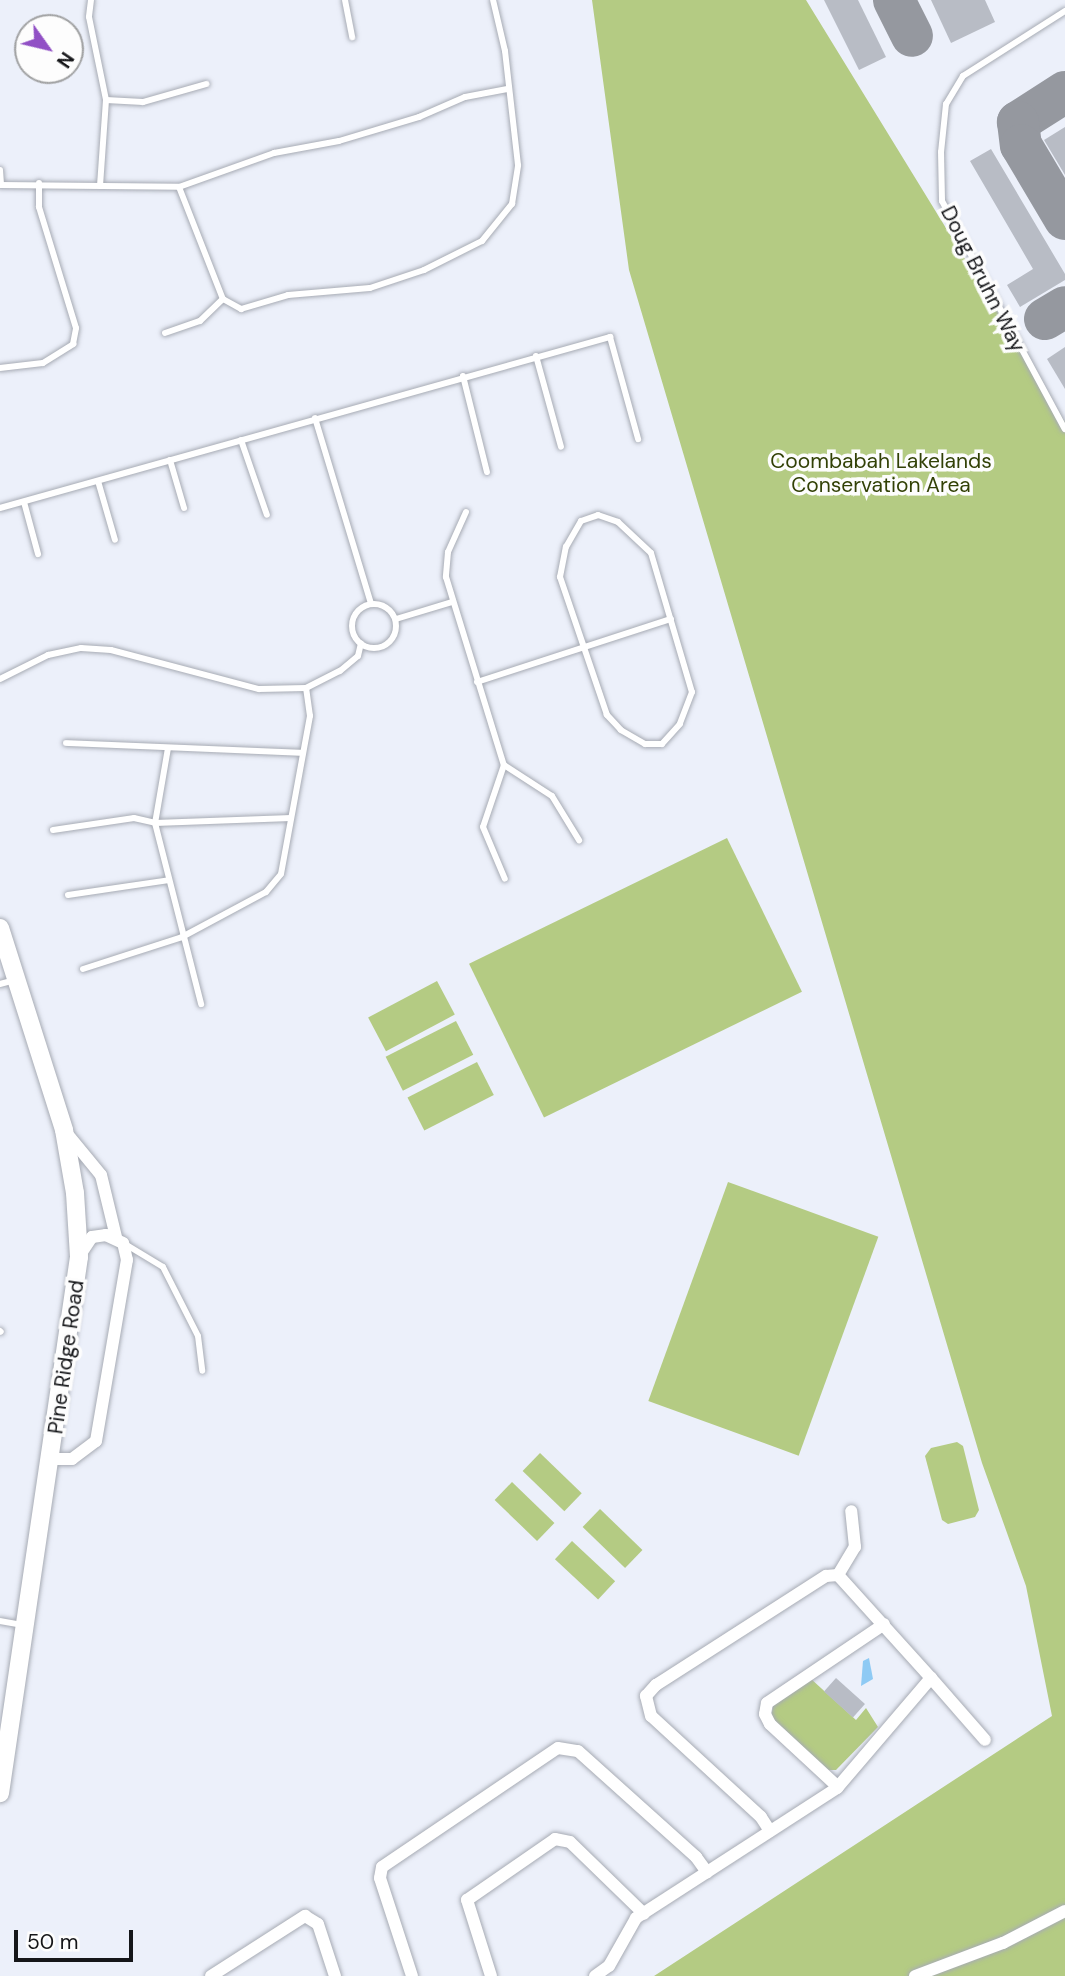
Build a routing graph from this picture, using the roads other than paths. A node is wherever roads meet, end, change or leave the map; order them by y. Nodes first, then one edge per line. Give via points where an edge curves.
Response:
1 (91, 0) edge
2 (345, 0) edge
3 (493, 0) edge
4 (1065, 10) edge
5 (352, 37) dead end
6 (206, 84) dead end
7 (507, 89) junction
8 (106, 100) junction
9 (0, 170) edge
10 (39, 183) junction
11 (0, 184) edge
12 (100, 186) junction
13 (179, 187) junction
14 (223, 299) junction
15 (165, 332) dead end
16 (536, 356) junction
17 (0, 368) edge
18 (463, 376) junction
19 (315, 418) junction
20 (1065, 429) edge
21 (638, 439) dead end
22 (241, 440) junction
23 (561, 447) dead end
24 (170, 460) junction
25 (487, 472) dead end
26 (98, 481) junction
27 (24, 502) junction
28 (0, 508) edge
29 (184, 508) dead end
30 (466, 512) dead end
31 (267, 515) dead end
32 (116, 540) dead end
33 (38, 554) dead end
34 (452, 601) junction
35 (371, 603) junction
36 (671, 619) junction
37 (396, 620) junction
38 (361, 643) junction
39 (583, 648) junction
40 (0, 679) edge
41 (477, 682) junction
42 (306, 688) junction
43 (66, 743) dead end
44 (168, 748) junction
45 (303, 753) junction
46 (504, 765) junction
47 (291, 818) junction
48 (155, 823) junction
49 (53, 830) dead end
50 (579, 840) dead end
51 (505, 879) dead end
52 (169, 880) junction
53 (68, 895) dead end
54 (0, 928) edge
55 (182, 937) junction
56 (83, 969) dead end
57 (8, 982) edge
58 (201, 1003) dead end
59 (64, 1130) junction
60 (119, 1240) junction
61 (79, 1257) junction
62 (202, 1371) dead end
63 (52, 1459) junction
64 (850, 1511) dead end
65 (838, 1575) junction
66 (0, 1621) edge
67 (884, 1624) junction
68 (27, 1625) junction
69 (931, 1678) junction
70 (985, 1740) dead end
71 (838, 1787) junction
72 (0, 1793) edge
73 (770, 1831) junction
74 (707, 1872) junction
75 (1065, 1911) edge
76 (644, 1914) junction
77 (211, 1976) edge
78 (335, 1976) edge
79 (412, 1976) edge
80 (491, 1976) edge
81 (594, 1976) edge
82 (915, 1976) edge

1 - 8 lane via 89,17
2 - 5 lane
3 - 7 lane via 505,51
4 - 20 lane, Doug Bruhn Way via 963,76 946,104 941,152 942,201
6 - 8 lane via 142,102
7 - 13 lane via 466,97 419,117 339,141 274,153
7 - 14 lane via 517,165 512,204 482,241 424,270 370,288 288,295 241,309
8 - 12 lane
9 - 11 lane
10 - 11 lane
10 - 12 lane
10 - 17 lane via 39,207 76,328 73,344 43,363
12 - 13 lane
13 - 14 lane
14 - 15 lane via 200,321
16 - 18 lane
16 - 21 lane via 610,337
16 - 23 lane
18 - 19 lane
18 - 25 lane
19 - 22 lane
19 - 35 lane
22 - 24 lane
22 - 31 lane
24 - 26 lane
24 - 29 lane
26 - 27 lane
26 - 32 lane
27 - 28 lane
27 - 33 lane
30 - 34 lane via 448,552 446,578
34 - 37 lane
34 - 41 lane
35 - 37 lane via 386,607
35 - 38 lane via 359,610 352,623
36 - 39 lane
36 - 39 lane via 692,692 680,724 662,744 646,744 621,730 607,715
36 - 39 lane via 651,554 618,522 598,515 580,521 566,547 560,577
37 - 38 lane via 395,633 384,646
38 - 42 lane via 358,656 349,664
39 - 41 lane
40 - 42 lane via 48,656 80,648 111,650 259,689
41 - 46 lane
42 - 45 lane via 310,716
43 - 44 lane
44 - 45 lane
44 - 48 lane
45 - 47 lane
46 - 50 lane via 552,796
46 - 51 lane via 483,827
47 - 48 lane
47 - 55 lane via 281,874 266,892
48 - 49 lane via 134,818
48 - 52 lane
52 - 53 lane
52 - 55 lane
54 - 57 street, Pine Ridge Road
55 - 56 lane
55 - 58 lane
57 - 59 street, Pine Ridge Road
59 - 60 street via 101,1175
59 - 61 street, Pine Ridge Road via 75,1193
60 - 61 street via 92,1237
60 - 62 lane via 163,1267 198,1336
60 - 63 street via 127,1261 96,1441 72,1459
61 - 63 street, Pine Ridge Road
63 - 68 street, Pine Ridge Road
64 - 65 street via 855,1547
65 - 67 street
65 - 73 street via 826,1576 656,1685 646,1696 651,1716 761,1817
66 - 68 lane
67 - 69 street
67 - 71 street via 767,1703 765,1714 770,1724
68 - 72 street, Pine Ridge Road
69 - 70 street
69 - 71 street
71 - 73 street
73 - 74 street
74 - 76 street
74 - 79 street via 578,1751 558,1748 382,1867 380,1878
75 - 82 street via 1003,1943
76 - 80 street via 570,1842 555,1839 467,1900
76 - 81 street via 627,1930 609,1966
77 - 78 street via 304,1916 318,1924

